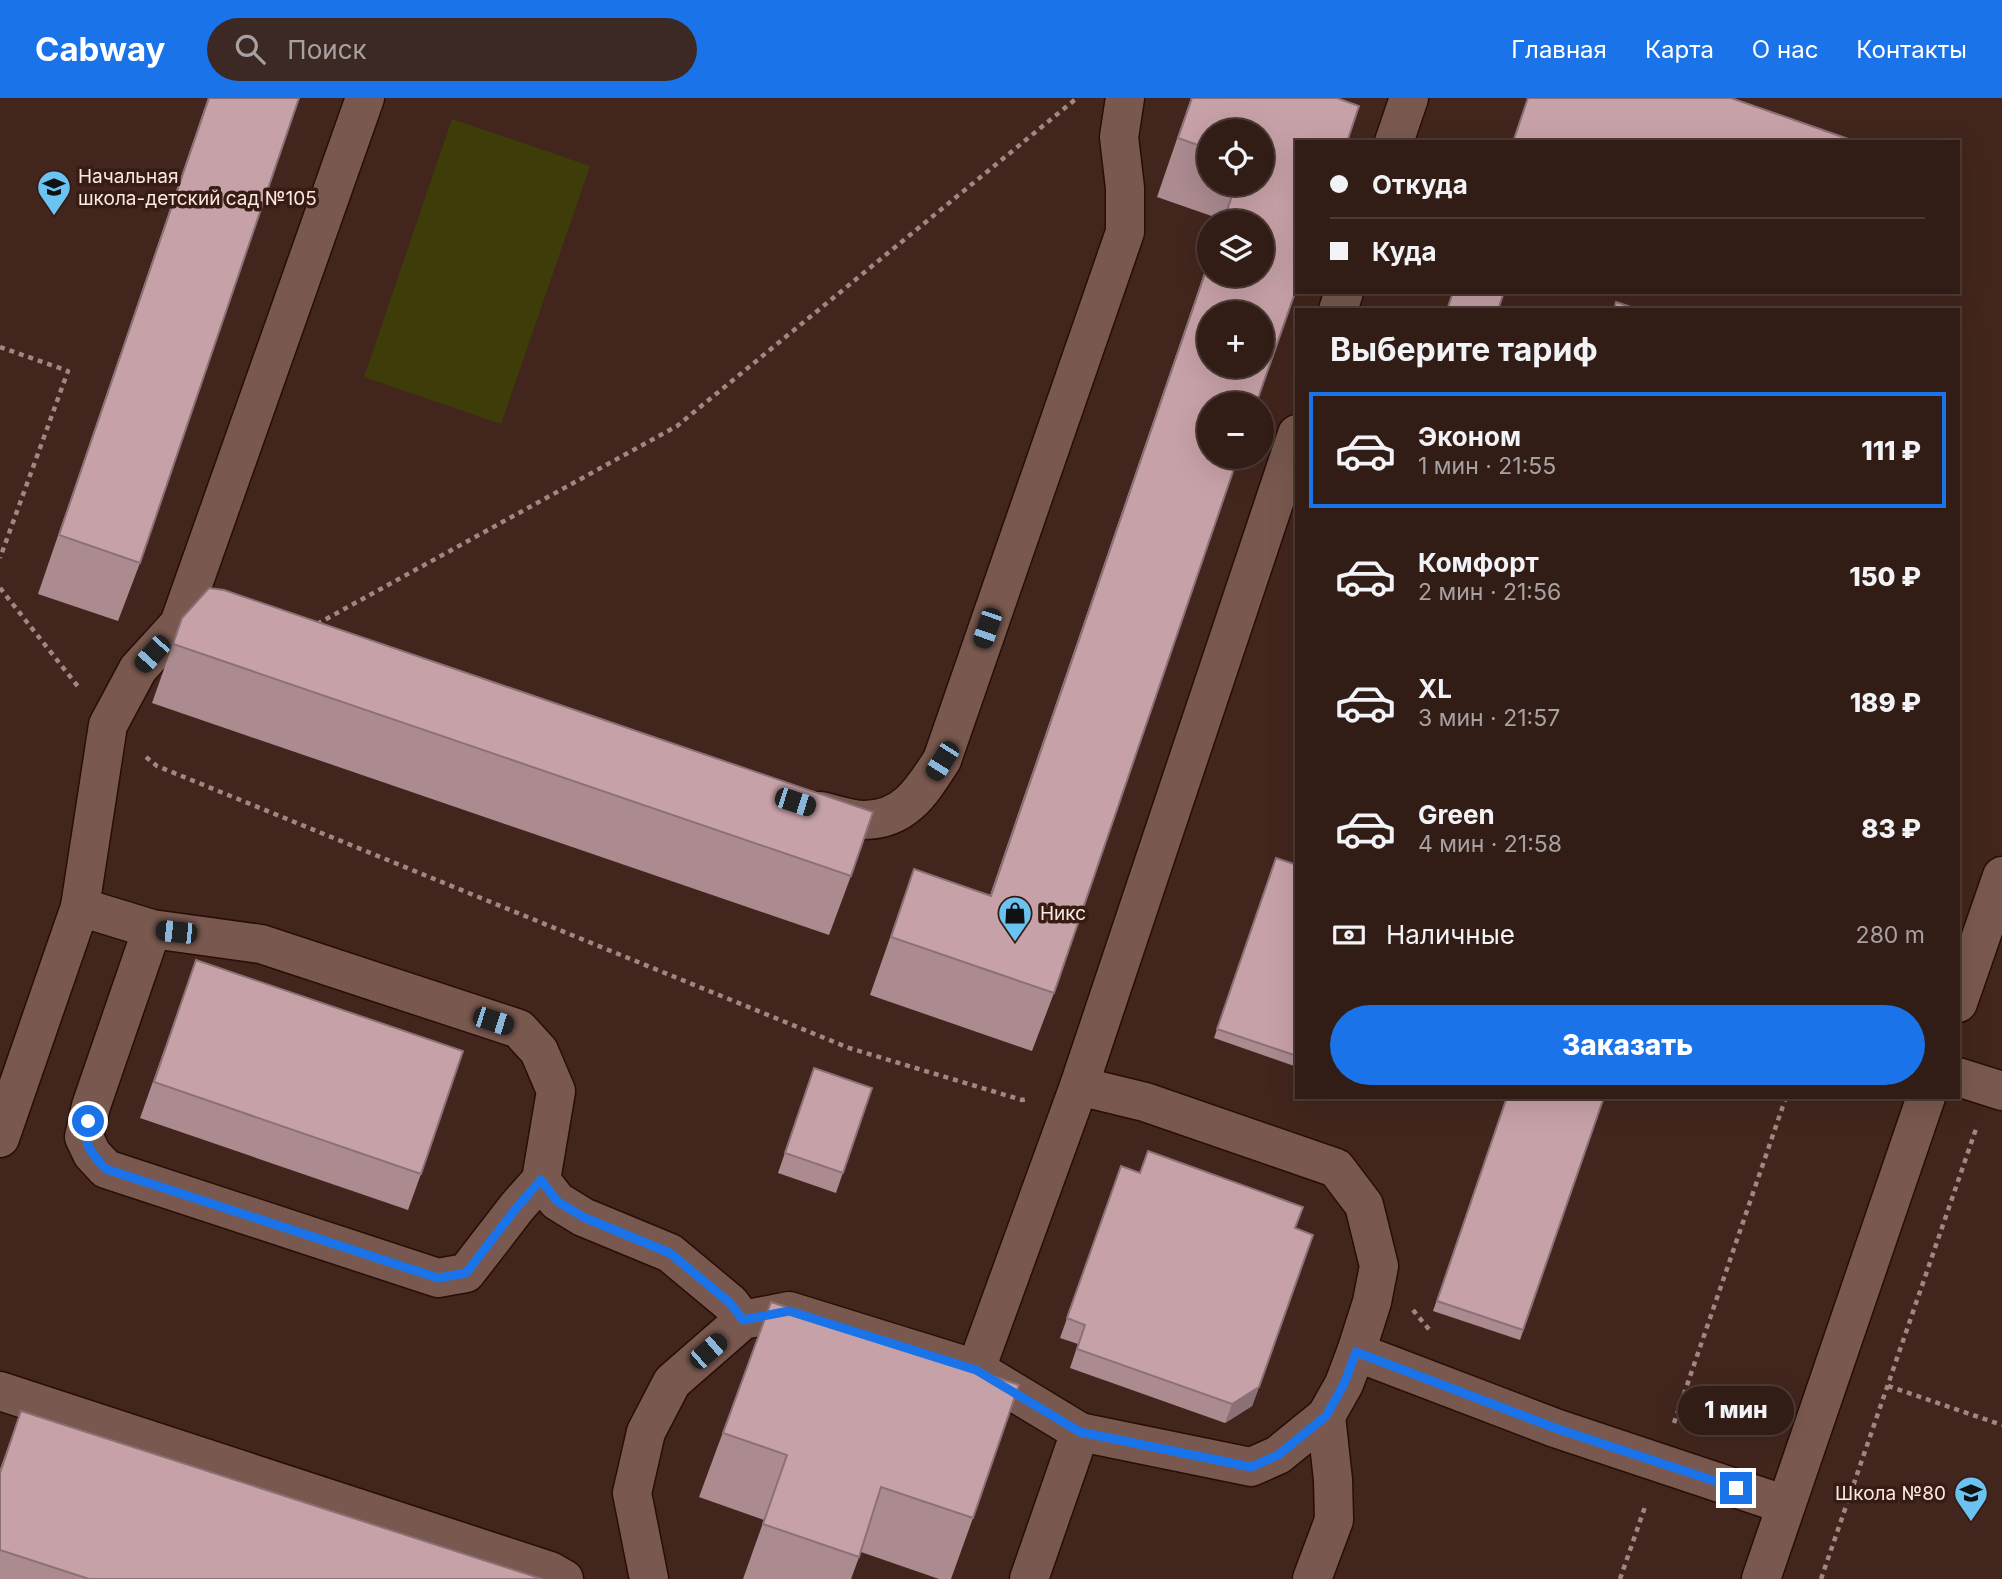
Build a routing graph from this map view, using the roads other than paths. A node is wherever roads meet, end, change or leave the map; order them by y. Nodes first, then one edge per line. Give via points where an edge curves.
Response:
1 (365, 98) edge
2 (1125, 98) edge
3 (1409, 98) edge
4 (1395, 140) edge
5 (1295, 440) edge
6 (179, 624) junction
7 (218, 628) edge
8 (782, 798) edge
9 (2002, 876) edge
10 (80, 907) junction
11 (152, 929) junction
12 (1960, 997) edge
13 (1079, 1086) junction
14 (1925, 1099) edge
15 (0, 1138) edge
16 (541, 1180) junction
17 (743, 1320) junction
18 (1356, 1352) junction
19 (976, 1370) junction
20 (0, 1391) edge
21 (1326, 1416) junction
22 (1080, 1432) junction
23 (1786, 1505) junction
24 (564, 1579) edge
25 (649, 1579) edge
26 (1029, 1579) edge
27 (1312, 1579) edge
28 (1761, 1579) edge

1 - 6 street
2 - 8 street via 1119,137 1125,232 942,761 922,793 897,813 863,820
3 - 4 street
5 - 13 street
6 - 7 street
6 - 10 street via 138,669 108,725
9 - 12 street
10 - 11 street
10 - 15 street
11 - 16 street via 261,944 519,1029 539,1051 556,1091
11 - 16 street via 84,1137 106,1169 438,1278 466,1273
13 - 18 street via 1145,1102 1336,1168 1364,1205 1379,1266
13 - 19 street
14 - 23 street
16 - 17 street via 557,1201 583,1217 670,1253 730,1303
17 - 19 street via 789,1311
17 - 25 street via 672,1382 646,1432 632,1493
18 - 21 street
18 - 23 street via 1555,1428
19 - 22 street
20 - 24 street
21 - 22 street via 1278,1455 1251,1467
21 - 27 street via 1334,1520
22 - 26 street
23 - 28 street

